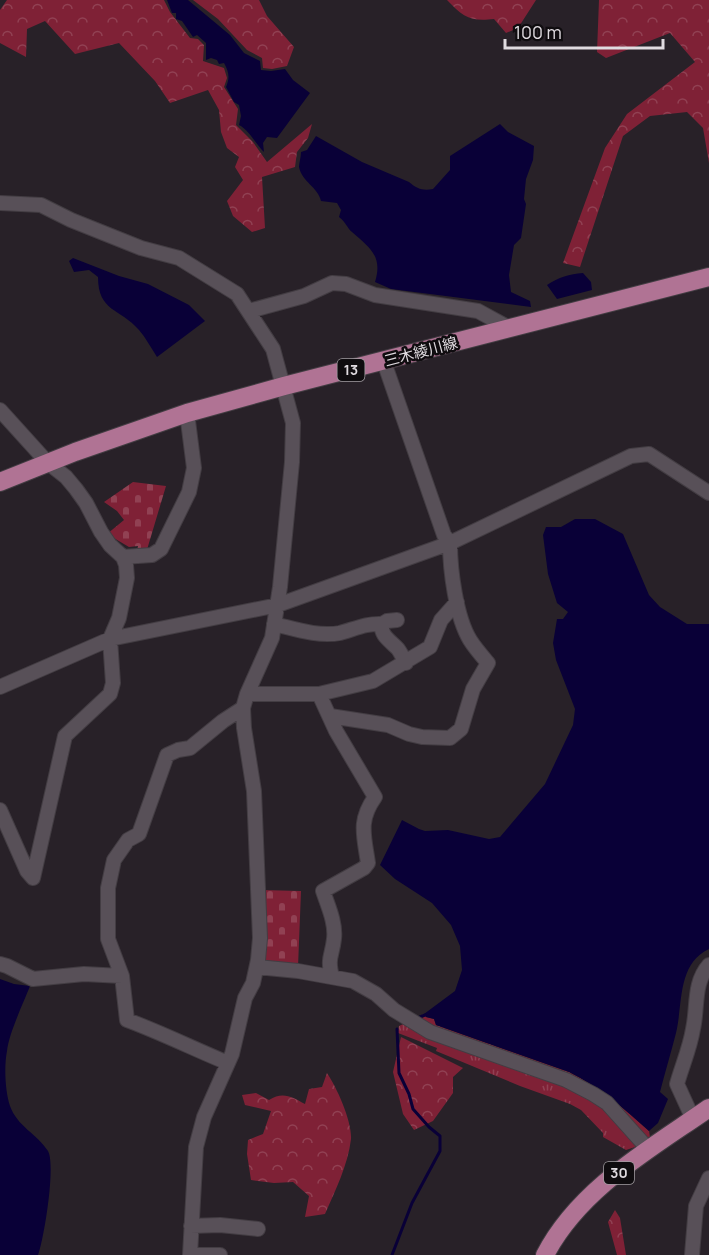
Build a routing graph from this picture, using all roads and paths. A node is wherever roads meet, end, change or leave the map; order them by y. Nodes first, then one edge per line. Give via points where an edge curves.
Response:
1 (0, 203) edge
2 (709, 277) edge
3 (249, 311) junction
4 (511, 329) junction
5 (384, 362) junction
6 (284, 386) junction
7 (0, 410) edge
8 (187, 413) junction
9 (47, 462) junction
10 (0, 482) edge
11 (709, 493) edge
12 (450, 543) junction
13 (123, 557) junction
14 (457, 602) junction
15 (278, 605) junction
16 (397, 620) dead end
17 (274, 624) junction
18 (381, 624) junction
19 (111, 639) junction
20 (406, 663) junction
21 (0, 687) edge
22 (248, 694) junction
23 (319, 694) junction
24 (243, 708) junction
25 (330, 716) junction
26 (0, 810) edge
27 (0, 964) edge
28 (709, 965) edge
29 (257, 967) junction
30 (122, 976) junction
31 (332, 977) junction
32 (228, 1063) junction
33 (709, 1108) edge
34 (693, 1119) junction
35 (649, 1150) junction
36 (709, 1178) edge
37 (191, 1226) junction
38 (258, 1228) dead end
39 (190, 1255) edge
40 (220, 1255) edge
41 (545, 1255) edge
42 (692, 1255) edge

1 - 3 street via 41,205 141,248 179,258 237,294
2 - 4 main road, 三木綾川線 / 13
3 - 4 street via 304,296 332,283 375,295 478,311
3 - 6 street via 273,350
4 - 5 main road, 三木綾川線 / 13
5 - 6 main road, 三木綾川線 / 13
5 - 12 street via 444,536
6 - 8 main road, 三木綾川線 / 13
6 - 15 street via 292,423 292,452
7 - 9 street
8 - 9 main road, 三木綾川線 / 13
8 - 13 street via 194,468 189,492 161,549 152,555
9 - 10 main road, 三木綾川線 / 13
9 - 13 street via 76,489 101,532
11 - 12 street via 650,454 641,453
12 - 14 street
12 - 15 street
13 - 19 street via 127,578
14 - 20 street via 441,620 430,647
14 - 25 street via 469,639 488,663 473,689 456,735 422,737 388,724
15 - 17 street
15 - 19 street
16 - 18 street
17 - 18 street via 312,633 338,633
17 - 22 street
18 - 20 street via 383,634
19 - 21 street
19 - 26 street via 111,694 65,736 33,878
20 - 23 street via 373,681
22 - 23 street
22 - 24 street
23 - 25 street
24 - 29 street via 254,791 260,938
24 - 30 street via 190,748 167,755 139,834 128,840 114,860 108,888 108,939
25 - 31 street via 375,796 363,820 368,863 324,891 334,924 329,963
27 - 30 street via 33,979 84,974
28 - 34 street via 696,992 694,1028 677,1084
29 - 31 street
29 - 32 street
30 - 32 street via 127,1020
31 - 35 street via 353,981 430,1032 566,1080 593,1094 607,1103
32 - 37 street via 204,1118 196,1148
33 - 34 main road, 30
34 - 35 main road, 30
35 - 41 main road, 30 via 580,1205
36 - 42 street via 696,1206
37 - 38 street
37 - 39 street
39 - 40 street

